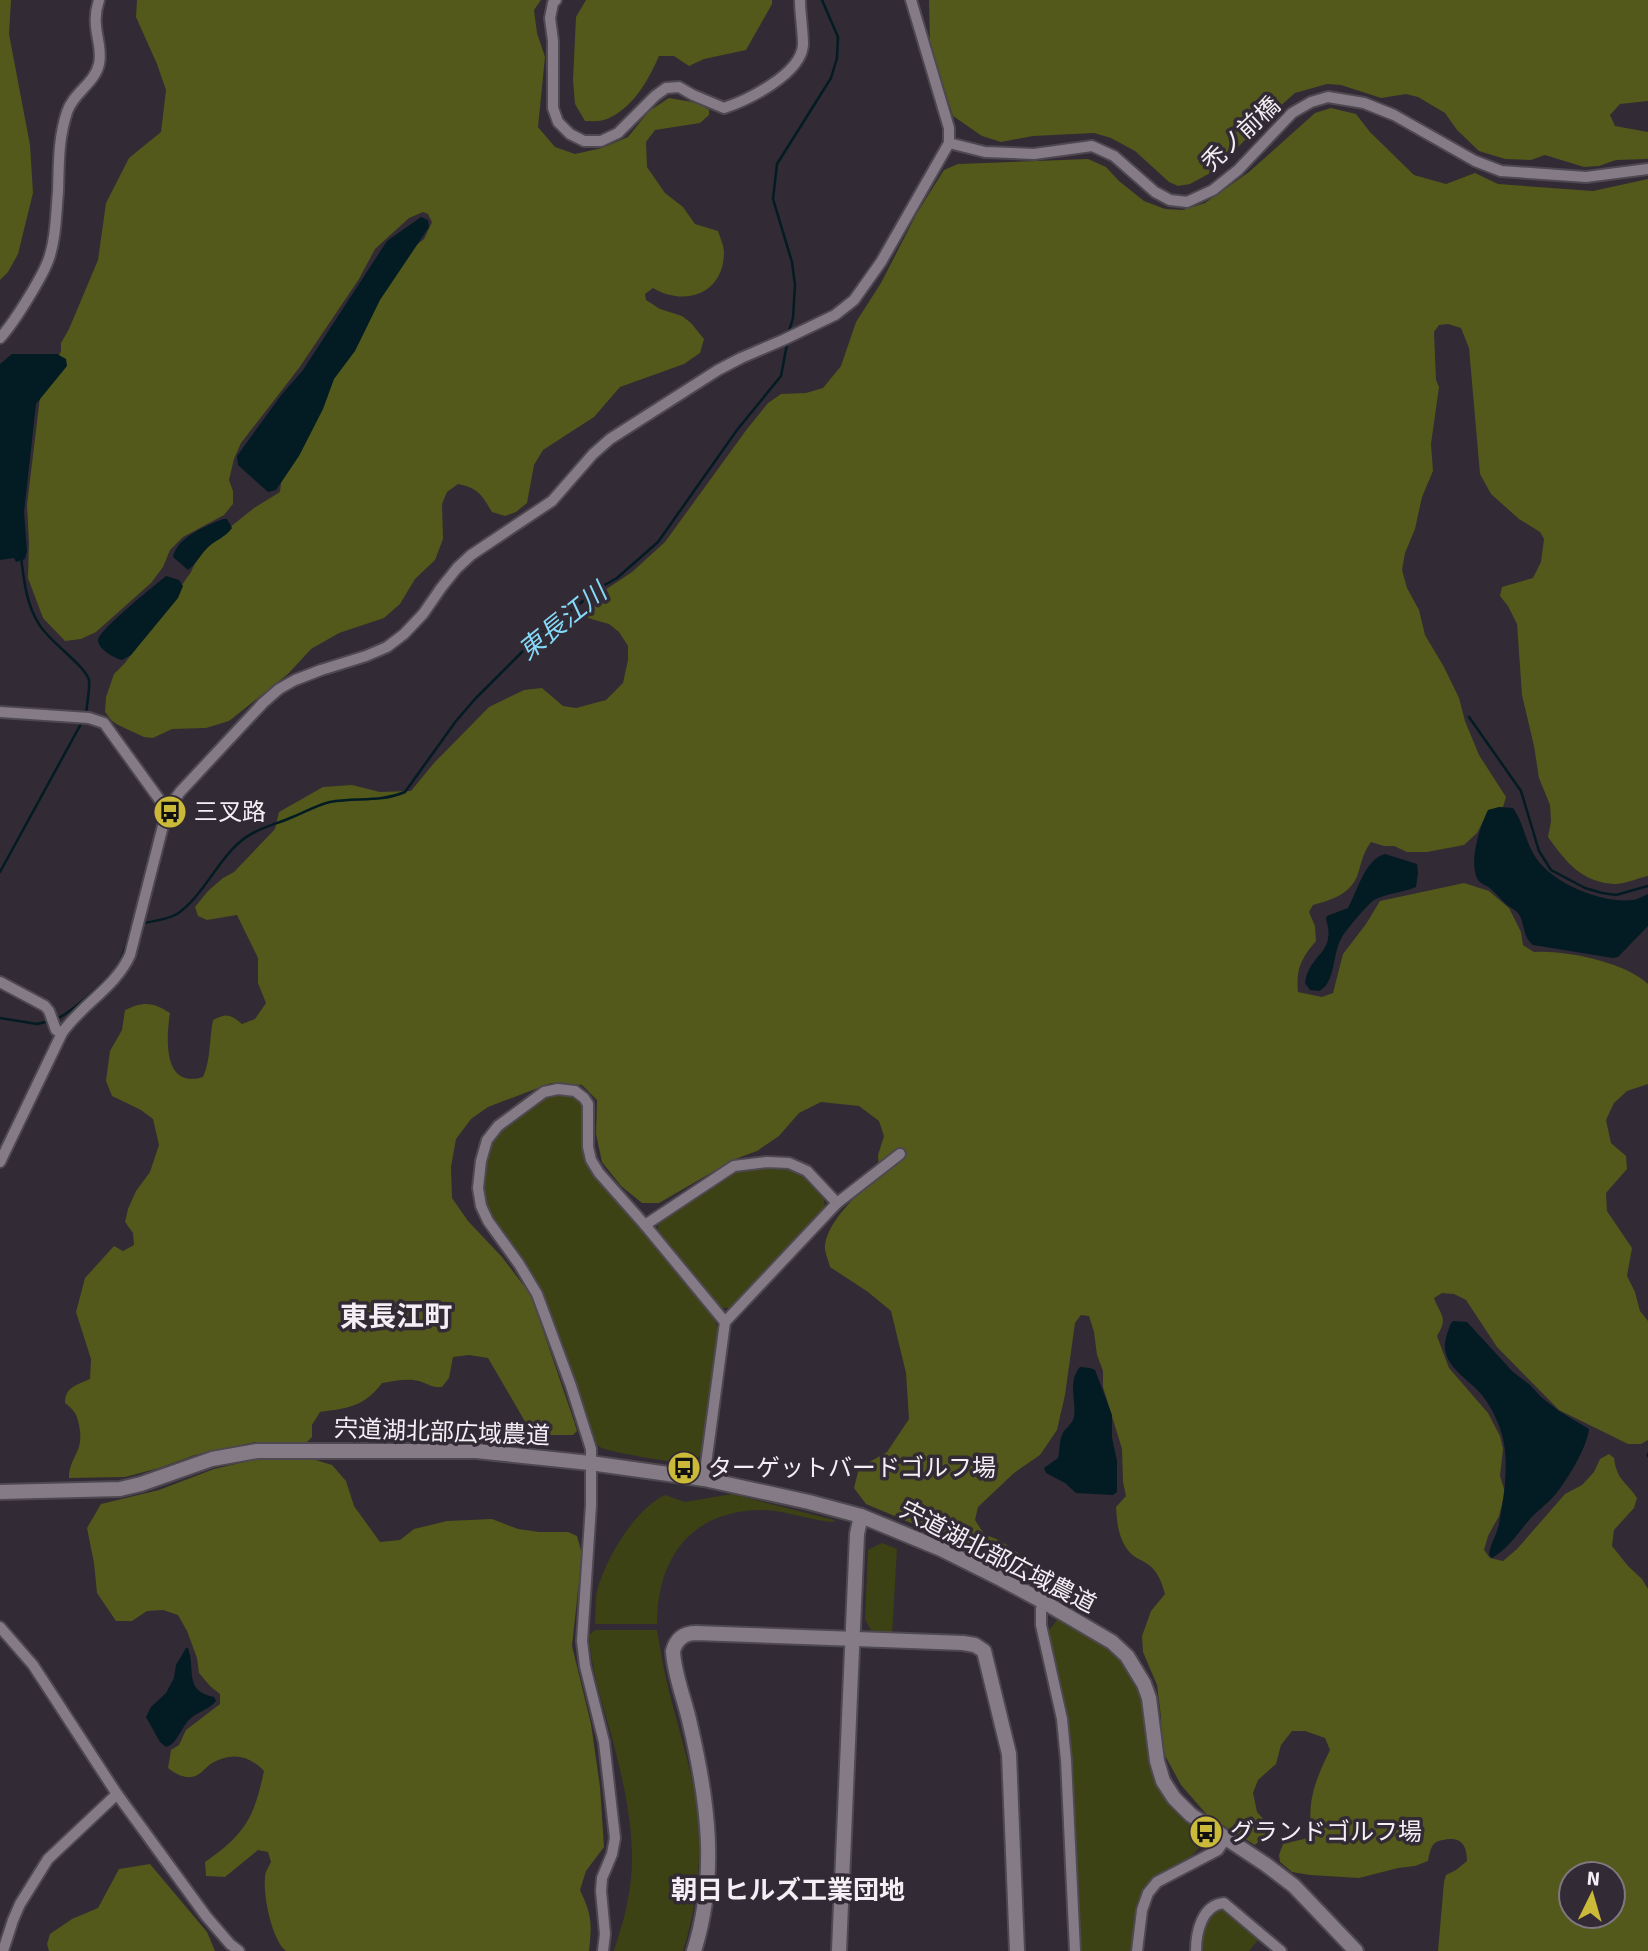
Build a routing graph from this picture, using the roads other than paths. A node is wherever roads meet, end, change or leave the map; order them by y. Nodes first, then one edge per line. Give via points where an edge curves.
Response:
1 (99, 0) edge
2 (556, 0) edge
3 (800, 0) edge
4 (911, 0) edge
5 (949, 143) junction
6 (1648, 169) edge
7 (0, 338) edge
8 (0, 712) edge
9 (167, 810) junction
10 (0, 982) edge
11 (62, 1033) junction
12 (900, 1154) dead end
13 (0, 1162) edge
14 (837, 1203) junction
15 (645, 1225) junction
16 (726, 1322) junction
17 (590, 1463) junction
18 (705, 1479) junction
19 (0, 1492) edge
20 (861, 1516) junction
21 (1044, 1602) junction
22 (0, 1627) edge
23 (852, 1638) junction
24 (117, 1794) junction
25 (1226, 1838) junction
26 (3, 1951) edge
27 (239, 1951) edge
28 (603, 1951) edge
29 (694, 1951) edge
30 (839, 1951) edge
31 (1017, 1951) edge
32 (1076, 1951) edge
33 (1137, 1951) edge
34 (1196, 1951) edge
35 (1281, 1951) edge
36 (1356, 1951) edge

1 - 7 street via 99,64 67,112 58,149 48,261
2 - 3 street via 550,18 553,108 570,135 584,141 618,134 666,88 680,87 724,108 785,75 803,47
4 - 5 street via 949,128
5 - 6 street, 禿ノ前橋 via 985,152 1034,154 1092,146 1114,156 1155,192 1187,202 1213,190 1238,170 1292,113 1328,97 1364,103 1394,115 1501,171 1586,177
5 - 9 street via 854,300 835,315 718,370 610,439 552,501 457,568 423,614 387,647 279,689
8 - 9 street via 104,723
9 - 11 street via 130,955 115,980
10 - 11 street via 45,1006
11 - 13 street
12 - 14 street
14 - 15 street via 807,1171 789,1163 758,1163 734,1166
14 - 16 street
15 - 16 street
15 - 17 street via 591,1160 588,1104 575,1091 558,1088 544,1092 498,1126 487,1140 478,1188 481,1206 537,1294 591,1449
16 - 18 street
17 - 18 street, 宍道湖北部広域農道
17 - 19 street, 宍道湖北部広域農道 via 476,1451 257,1451 212,1459 120,1489
17 - 28 street via 582,1641 604,1742 615,1838 602,1878
18 - 20 street, 宍道湖北部広域農道
20 - 21 street, 宍道湖北部広域農道 via 941,1549
20 - 23 street
21 - 25 street, 宍道湖北部広域農道 via 1112,1642 1127,1656 1149,1698 1163,1781 1191,1815
21 - 32 street via 1041,1625 1063,1733
22 - 24 street via 33,1665
23 - 29 street via 691,1633 676,1643 673,1656 706,1800 708,1868
23 - 30 street
23 - 31 street via 963,1643 984,1651 1009,1754
24 - 26 street via 48,1859 20,1904
24 - 27 street via 206,1916
25 - 33 street via 1218,1850 1157,1881 1142,1910
25 - 36 street, 宍道湖北部広域農道 via 1293,1886
34 - 35 street via 1206,1912 1224,1903

